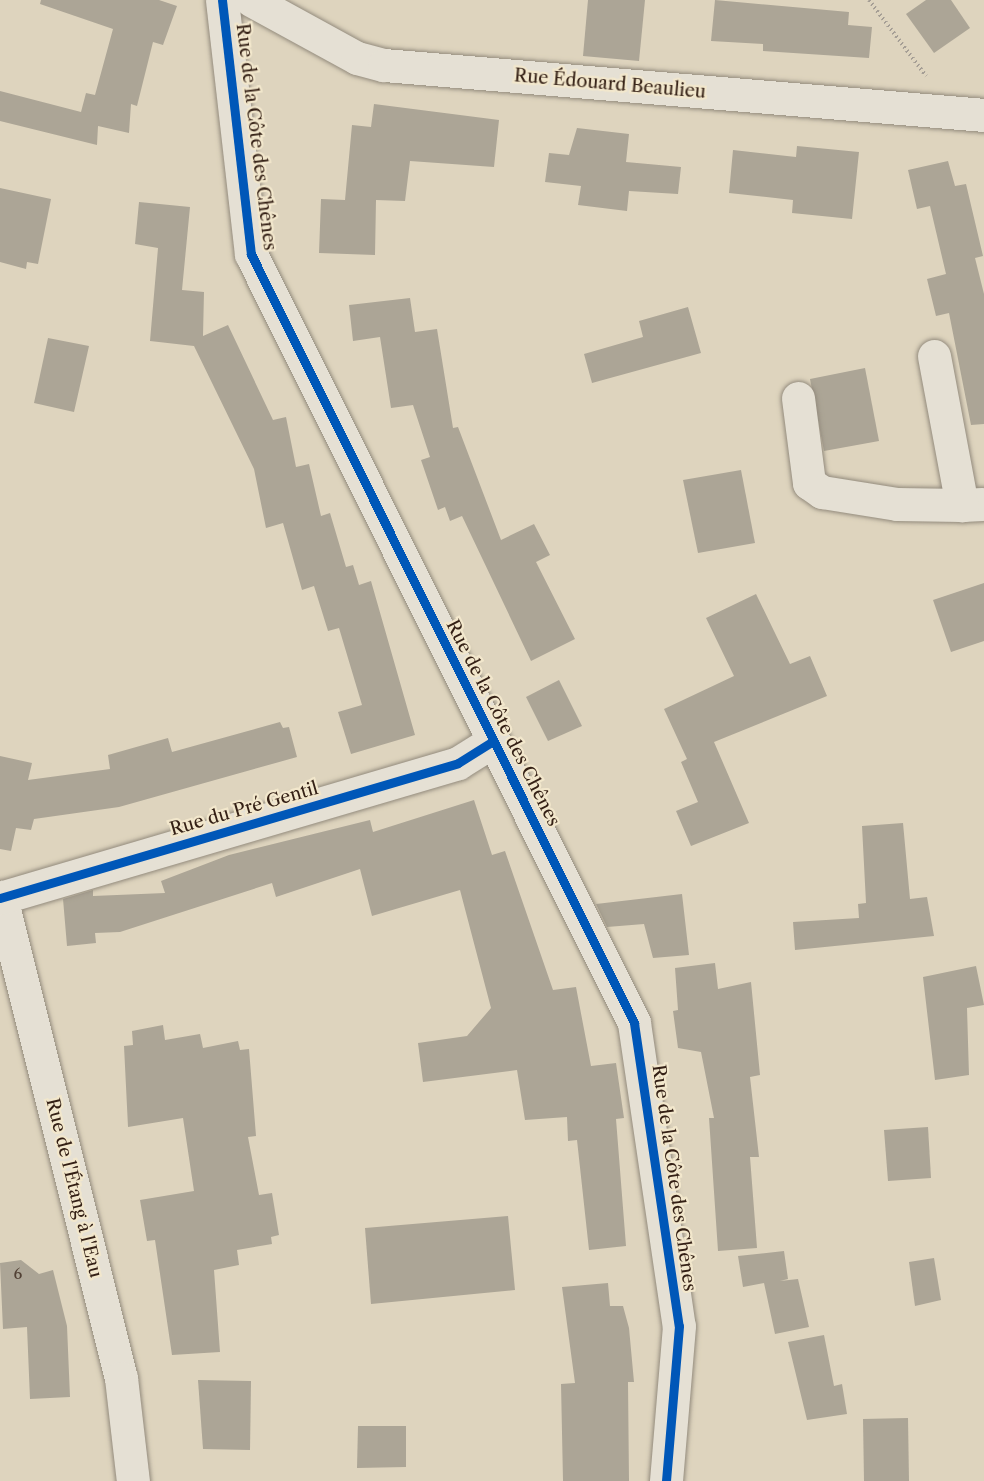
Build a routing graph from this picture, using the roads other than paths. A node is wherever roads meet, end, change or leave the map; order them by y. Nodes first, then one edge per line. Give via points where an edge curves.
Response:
1 (222, 0) edge
2 (251, 0) edge
3 (969, 114) edge
4 (934, 356) dead end
5 (798, 398) dead end
6 (973, 505) edge
7 (492, 741) junction
8 (1, 898) edge
9 (133, 1481) edge
10 (666, 1481) edge

1 - 7 street, Rue de la Côte des Chênes via 251,254
2 - 3 street, Rue Édouard Beaulieu via 357,58 384,65
4 - 6 street
5 - 6 street via 809,483 822,492 897,504
7 - 8 street, Rue du Pré Gentil via 458,763
7 - 10 street, Rue de la Côte des Chênes via 634,1023 679,1326
8 - 9 street, Rue de l'Étang à l'Eau via 121,1378

